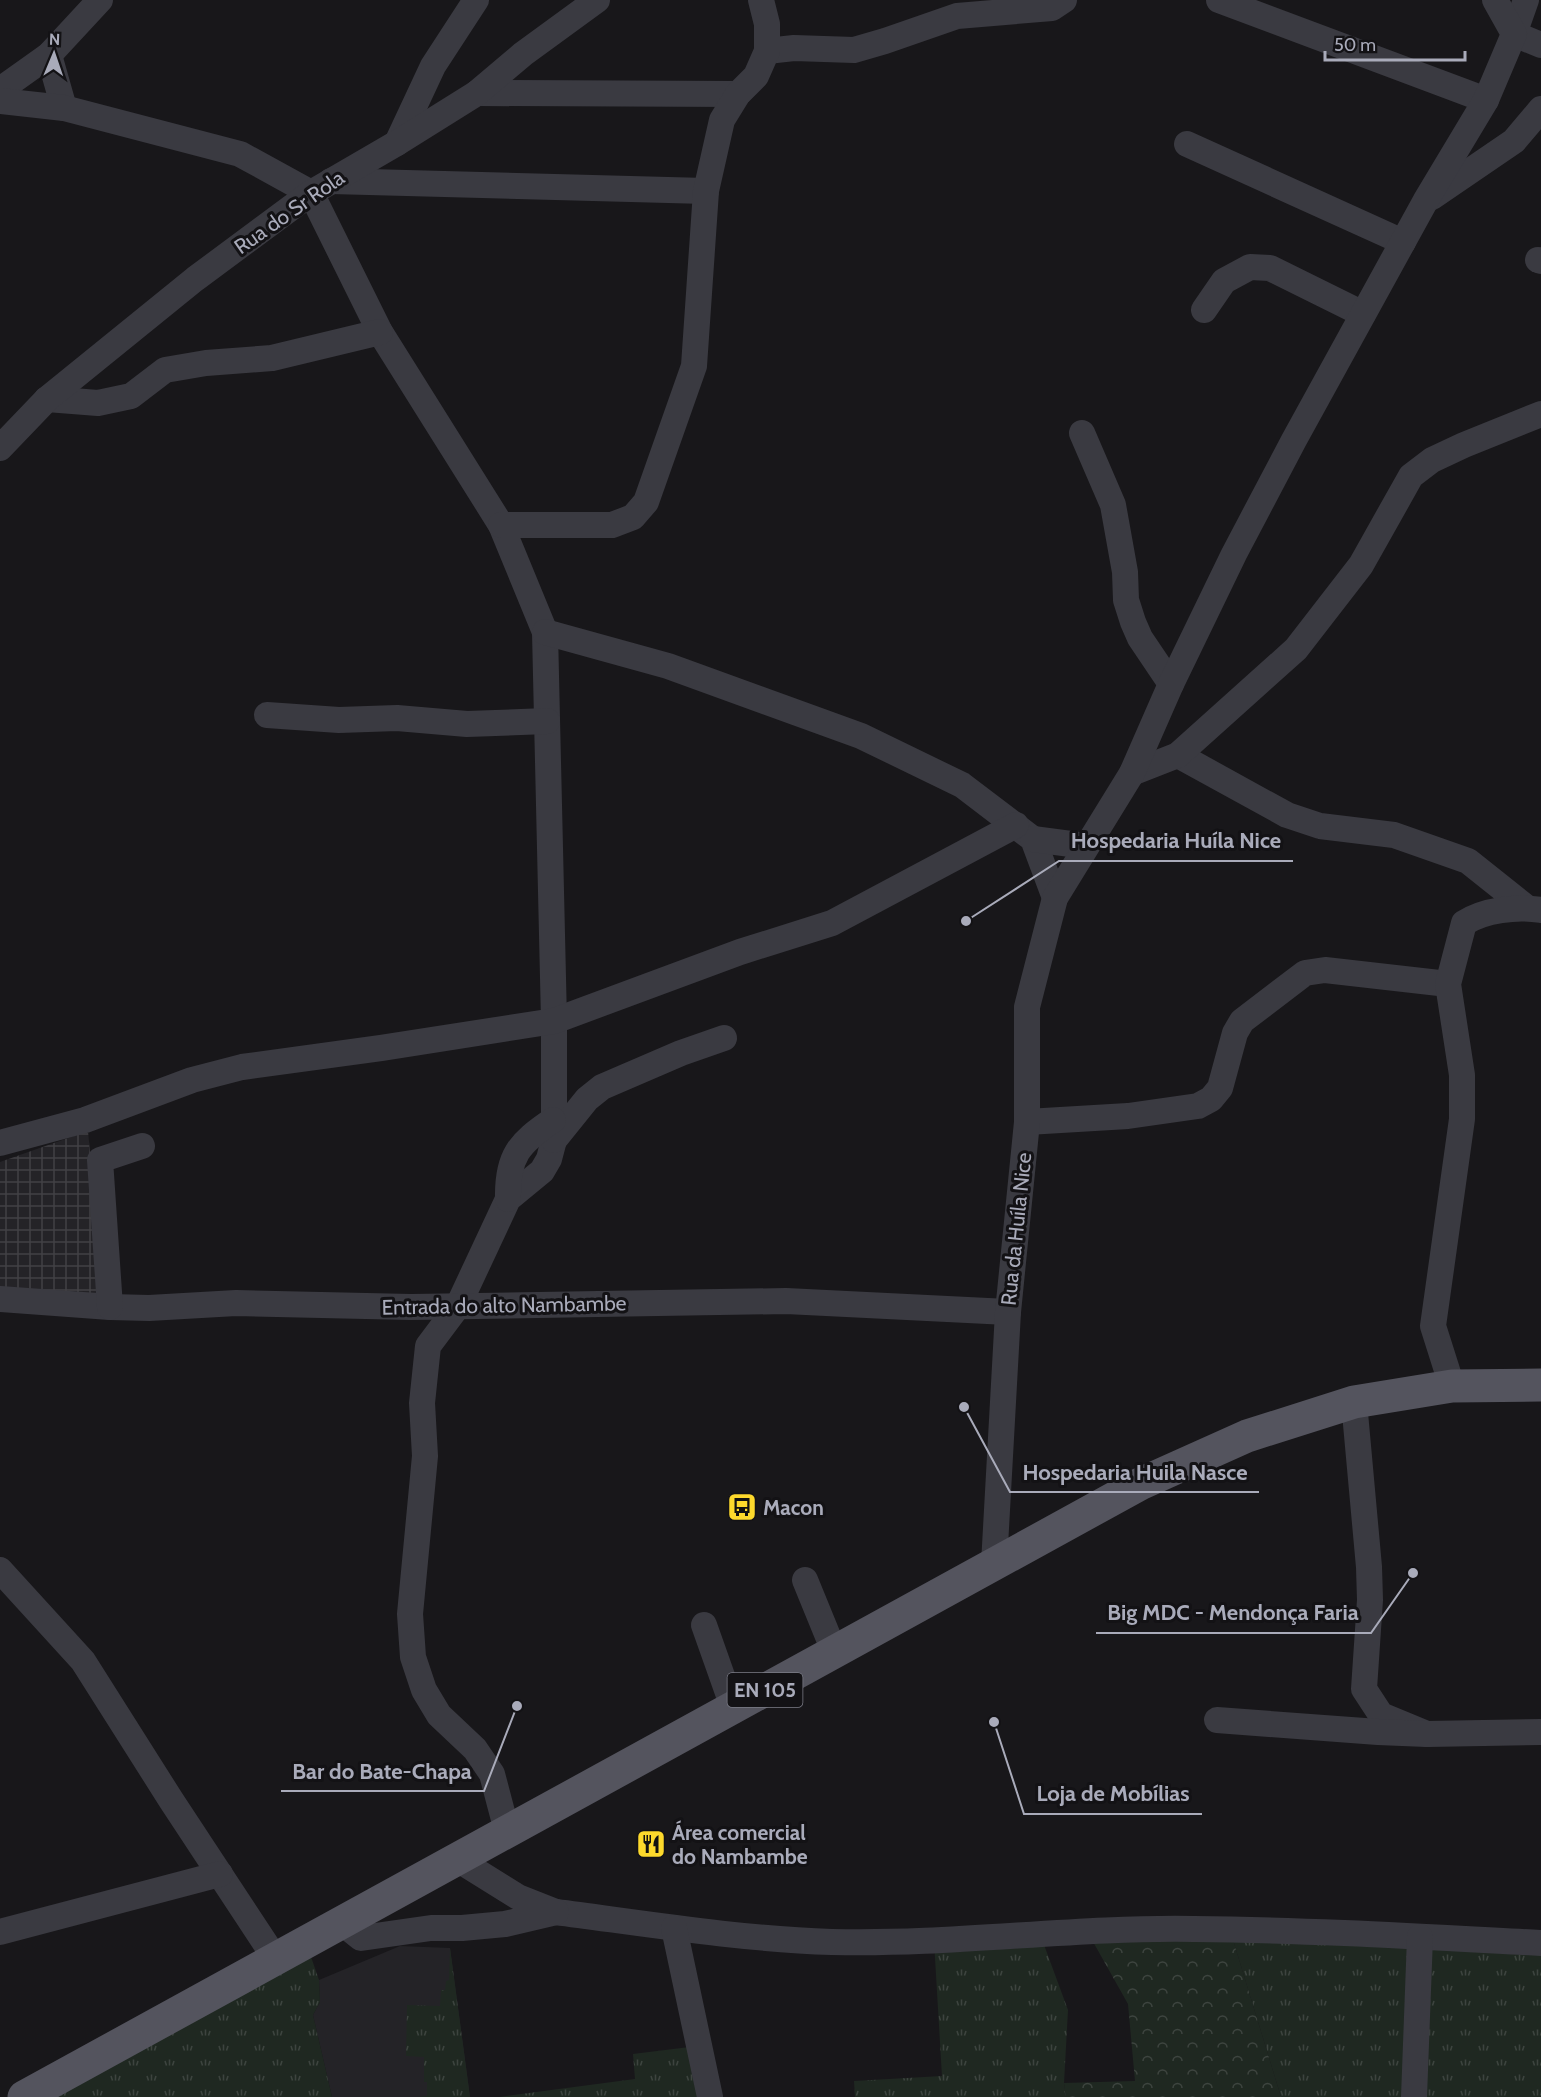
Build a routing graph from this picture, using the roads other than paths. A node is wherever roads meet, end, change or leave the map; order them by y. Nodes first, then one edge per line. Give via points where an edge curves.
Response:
1 (100, 0) edge
2 (476, 0) edge
3 (597, 0) edge
4 (761, 0) edge
5 (1064, 0) edge
6 (1219, 0) edge
7 (1495, 0) edge
8 (1526, 0) edge
9 (962, 8) edge
10 (1514, 34) junction
11 (1541, 45) edge
12 (767, 51) junction
13 (49, 55) junction
14 (0, 90) edge
15 (477, 93) junction
16 (738, 94) junction
17 (1486, 100) junction
18 (0, 101) edge
19 (64, 108) junction
20 (1541, 109) edge
21 (398, 143) junction
22 (1187, 144) dead end
23 (321, 187) junction
24 (706, 191) junction
25 (1426, 200) junction
26 (1403, 242) junction
27 (1204, 310) dead end
28 (1363, 314) junction
29 (380, 332) junction
30 (47, 399) junction
31 (1541, 414) edge
32 (1082, 433) dead end
33 (0, 448) edge
34 (501, 525) junction
35 (545, 632) junction
36 (1171, 684) junction
37 (267, 715) dead end
38 (548, 721) junction
39 (1178, 754) junction
40 (1132, 773) junction
41 (1025, 832) junction
42 (1086, 846) junction
43 (1055, 898) junction
44 (1534, 909) edge
45 (1448, 984) junction
46 (554, 1021) junction
47 (724, 1038) dead end
48 (1027, 1122) junction
49 (554, 1130) junction
50 (0, 1143) edge
51 (142, 1146) dead end
52 (0, 1299) edge
53 (458, 1306) junction
54 (110, 1307) junction
55 (411, 1308) junction
56 (1008, 1312) junction
57 (428, 1346) junction
58 (1541, 1385) edge
59 (1452, 1386) junction
60 (1354, 1402) junction
61 (994, 1564) junction
62 (0, 1570) edge
63 (805, 1580) dead end
64 (704, 1625) dead end
65 (834, 1652) junction
66 (733, 1707) junction
67 (1217, 1720) dead end
68 (1541, 1732) edge
69 (1427, 1734) junction
70 (507, 1831) junction
71 (457, 1859) junction
72 (220, 1874) junction
73 (556, 1912) junction
74 (341, 1922) junction
75 (674, 1928) junction
76 (0, 1932) edge
77 (1420, 1937) junction
78 (1541, 1943) edge
79 (275, 1958) junction
80 (24, 2097) edge
81 (710, 2097) edge
82 (1414, 2097) edge

1 - 13 street
2 - 21 street via 433,66
3 - 15 street, Rua do Sr Rola
4 - 12 street via 767,24
5 - 9 street via 1052,8
6 - 17 street
7 - 10 street
8 - 10 street, Rua da Huíla Nice
9 - 12 street via 854,50
10 - 11 street
10 - 17 street, Rua da Huíla Nice
12 - 16 street via 756,76
13 - 14 street
13 - 19 street
15 - 16 street
15 - 21 street, Rua do Sr Rola
16 - 24 street via 722,120
17 - 25 street, Rua da Huíla Nice
18 - 19 street
19 - 23 street via 240,154
20 - 25 street via 1514,141
21 - 23 street, Rua do Sr Rola
22 - 26 street
23 - 24 street
23 - 29 street
23 - 30 street, Rua do Sr Rola via 195,279
24 - 34 street via 694,366 646,502 633,517 612,525
25 - 26 street, Rua da Huíla Nice
26 - 28 street, Rua da Huíla Nice
27 - 28 street via 1224,281 1250,267 1270,268
28 - 36 street, Rua da Huíla Nice via 1234,554
29 - 30 street via 272,358 165,370 131,396 98,403
29 - 34 street
30 - 33 street, Rua do Sr Rola
31 - 39 street via 1432,460 1411,476 1361,565 1296,649
32 - 36 street via 1113,504 1126,600 1133,622
34 - 35 street
35 - 38 street
35 - 41 street via 668,666 861,736 962,785
36 - 40 street, Rua da Huíla Nice
37 - 38 street via 467,724
38 - 46 street
39 - 40 street
39 - 44 street via 1287,815 1320,826 1394,835 1468,861
40 - 42 street, Rua da Huíla Nice
41 - 42 street
41 - 43 street
41 - 46 street via 832,923 740,952
42 - 43 street, Rua da Huíla Nice
43 - 48 street, Rua da Huíla Nice via 1028,1007
44 - 45 street via 1475,916 1464,923
45 - 48 street via 1325,970 1305,973 1242,1021 1220,1088 1211,1099 1197,1106 1128,1116
45 - 59 street via 1462,1075 1462,1119 1433,1326
46 - 49 street
46 - 50 street via 242,1066 192,1080 85,1120
47 - 49 street via 602,1087
48 - 56 street, Rua da Huíla Nice
49 - 53 street via 549,1159 542,1171 508,1199
51 - 54 street via 100,1160
52 - 54 street, Entrada do alto Nambambe
53 - 55 street, Entrada do alto Nambambe
53 - 56 street, Entrada do alto Nambambe via 786,1301
53 - 57 street
54 - 55 street, Entrada do alto Nambambe via 236,1303
55 - 57 street
56 - 61 street, Rua da Huíla Nice
57 - 70 street via 422,1403 425,1456 410,1614 413,1657 424,1690 439,1715 475,1749 492,1774
58 - 59 main road, EN 105
59 - 60 main road, EN 105
60 - 61 main road, EN 105 via 1247,1436 1140,1484
60 - 69 street via 1369,1567 1364,1689 1381,1715
61 - 65 main road, EN 105
62 - 72 street via 83,1661
63 - 65 street
64 - 66 street
65 - 66 main road, EN 105
66 - 70 main road, EN 105
67 - 69 street
68 - 69 street
70 - 71 main road, EN 105
71 - 73 street via 518,1897
71 - 74 main road, EN 105
72 - 76 street
72 - 79 street
73 - 74 street via 505,1924 431,1928 361,1938
73 - 75 street
74 - 79 main road, EN 105
75 - 77 street via 753,1938 834,1942 1193,1928
75 - 81 street
77 - 78 street
77 - 82 street
79 - 80 main road, EN 105

